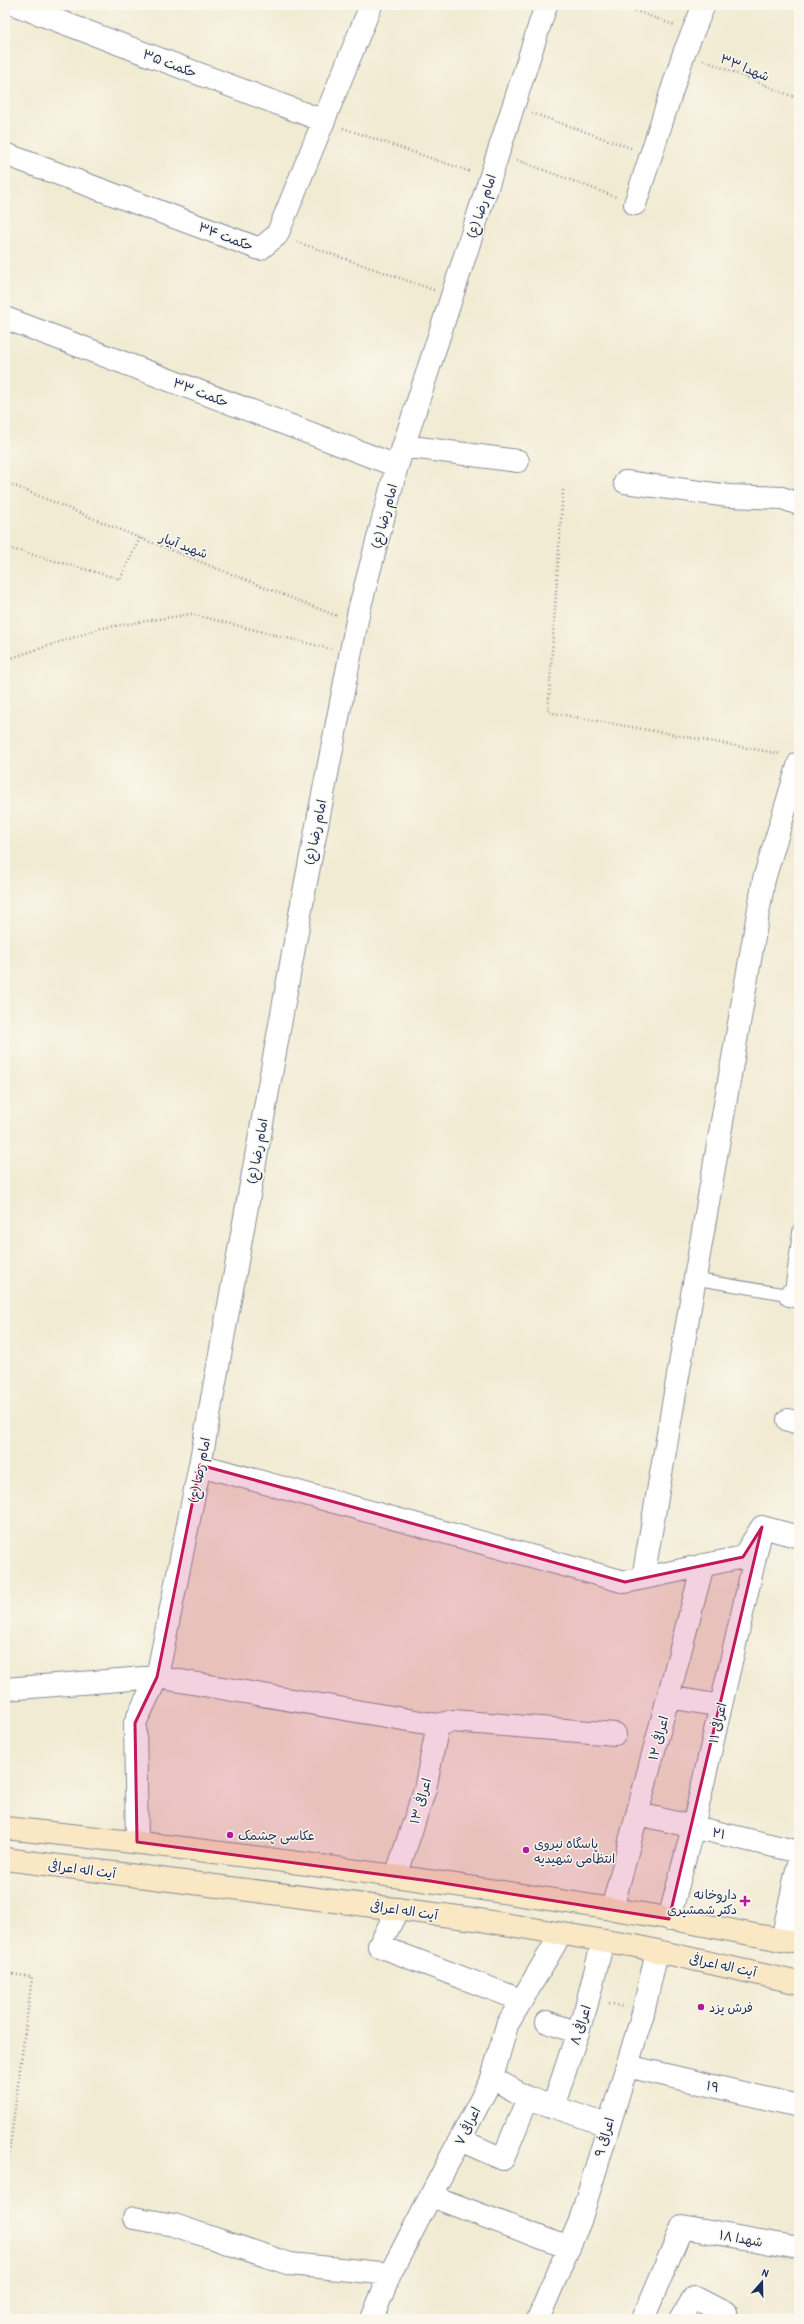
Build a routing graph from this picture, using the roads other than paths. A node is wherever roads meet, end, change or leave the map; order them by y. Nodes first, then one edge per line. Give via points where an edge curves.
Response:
1 (16, 5) edge
2 (372, 5) edge
3 (546, 5) edge
4 (704, 5) edge
5 (324, 121) junction
6 (5, 154) edge
7 (635, 204) road end
8 (5, 318) edge
9 (401, 456) junction
10 (518, 461) dead end
11 (625, 482) dead end
12 (799, 504) edge
13 (791, 759) edge
14 (799, 1229) edge
15 (695, 1279) junction
16 (794, 1296) edge
17 (200, 1465) junction
18 (762, 1527) junction
19 (799, 1537) edge
20 (703, 1565) junction
21 (644, 1578) junction
22 (157, 1677) junction
23 (5, 1689) edge
24 (669, 1697) junction
25 (721, 1706) junction
26 (438, 1725) junction
27 (616, 1734) dead end
28 (639, 1814) junction
29 (693, 1827) junction
30 (5, 1828) edge
31 (137, 1842) junction
32 (799, 1852) edge
33 (5, 1859) edge
34 (799, 1860) edge
35 (396, 1876) junction
36 (398, 1909) junction
37 (612, 1909) junction
38 (669, 1919) junction
39 (561, 1934) junction
40 (603, 1941) junction
41 (791, 1942) edge
42 (657, 1951) junction
43 (799, 1983) edge
44 (521, 2000) junction
45 (547, 2022) dead end
46 (578, 2033) junction
47 (627, 2066) junction
48 (492, 2078) junction
49 (528, 2098) junction
50 (799, 2106) edge
51 (553, 2107) junction
52 (607, 2126) junction
53 (460, 2140) junction
54 (431, 2196) junction
55 (134, 2218) dead end
56 (569, 2248) junction
57 (799, 2248) edge
58 (390, 2274) junction
59 (372, 2319) edge
60 (538, 2319) edge
61 (643, 2319) edge
62 (681, 2319) edge
63 (721, 2319) edge

1 - 5 street, حکمت ۳۵
2 - 5 street, حکمت ۳۴
3 - 9 street, امام رضا (ع)
4 - 7 street via 684,53
5 - 6 street, حکمت ۳۴ via 277,235 260,249
8 - 9 street, حکمت ۳۳
9 - 10 street, حکمت ۳۳
9 - 17 street, امام رضا (ع) via 351,654 305,887
11 - 12 street via 729,496 782,498
13 - 15 street via 764,879
14 - 16 lane
15 - 16 lane
15 - 21 street
17 - 21 street via 625,1582
17 - 22 street, امام رضا (ع)
18 - 19 street
18 - 20 street via 743,1557
18 - 25 street, اعرافی ۱۱
20 - 21 street
20 - 24 street, اعرافی ۱۲
22 - 23 street
22 - 26 street
22 - 31 street, امام رضا (ع) via 135,1723
24 - 25 street
24 - 28 street, اعرافی ۱۲
25 - 29 street, اعرافی ۱۱
26 - 27 street via 453,1722
26 - 35 street, اعرافی ۱۳ via 425,1789
28 - 29 street, ۲۱
28 - 37 street, اعرافی ۱۲
29 - 32 street, ۲۱
29 - 38 street, اعرافی ۱۱
30 - 31 main road
31 - 35 main road
33 - 36 main road, آیت اله اعرافی
34 - 41 street
35 - 37 main road
36 - 39 main road, آیت اله اعرافی
36 - 44 street via 379,1946
37 - 38 main road
38 - 41 main road
39 - 40 main road, آیت اله اعرافی
39 - 44 street, اعرافی ۷
40 - 42 main road, آیت اله اعرافی
40 - 46 street, اعرافی ۸
42 - 43 main road, آیت اله اعرافی
42 - 47 street, اعرافی ۹ via 643,2013
44 - 48 street, اعرافی ۷ via 507,2025
45 - 46 street
46 - 51 street, اعرافی ۸
47 - 50 street, ۱۹
47 - 52 street, اعرافی ۹
48 - 49 street
48 - 53 street, اعرافی ۷
49 - 51 street
49 - 53 street via 503,2159
51 - 52 street
52 - 56 street, اعرافی ۹ via 580,2221
53 - 54 street, اعرافی ۷
54 - 56 street
54 - 58 street, اعرافی ۷
55 - 58 street via 174,2225 290,2264
56 - 60 street, اعرافی ۹
57 - 61 street, شهدا ۱۸ via 682,2227
58 - 59 street, اعرافی ۷
62 - 63 street via 694,2297 725,2313

